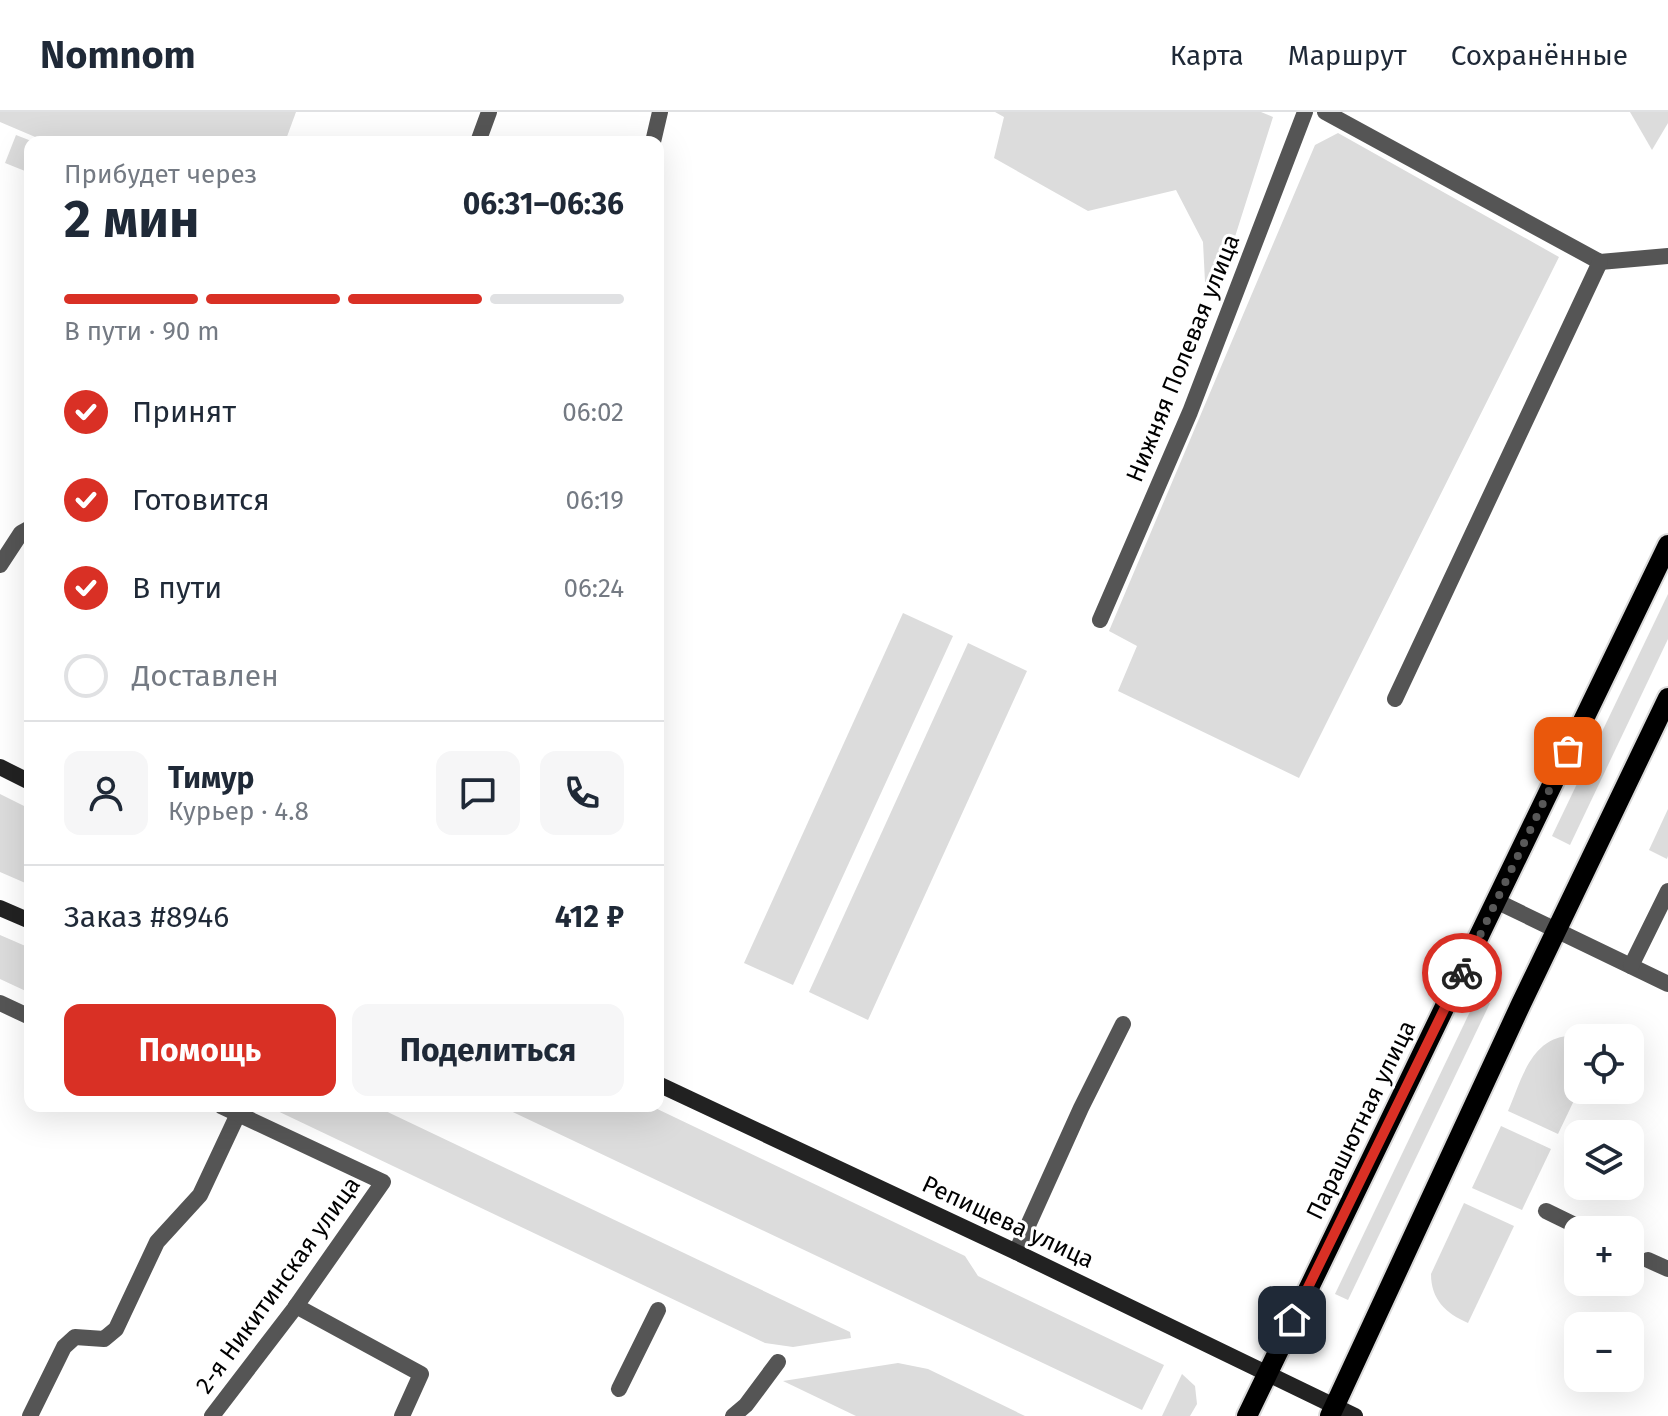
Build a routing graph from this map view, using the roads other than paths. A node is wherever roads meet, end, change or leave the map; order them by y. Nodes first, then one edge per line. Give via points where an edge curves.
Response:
1 (489, 112) edge
2 (660, 112) edge
3 (1305, 112) edge
4 (1325, 112) edge
5 (480, 136) edge
6 (654, 136) edge
7 (1668, 256) edge
8 (1600, 262) junction
9 (24, 531) edge
10 (1668, 545) edge
11 (0, 565) edge
12 (1100, 620) dead end
13 (1668, 698) edge
14 (1395, 699) dead end
15 (0, 767) edge
16 (24, 779) edge
17 (1668, 891) edge
18 (1496, 901) junction
19 (0, 908) edge
20 (24, 918) edge
21 (1557, 930) junction
22 (1631, 966) junction
23 (1668, 984) edge
24 (0, 1003) edge
25 (24, 1014) edge
26 (1123, 1024) dead end
27 (664, 1087) edge
28 (234, 1112) edge
29 (238, 1114) junction
30 (1546, 1211) dead end
31 (1564, 1220) edge
32 (1016, 1252) junction
33 (1648, 1260) dead end
34 (1668, 1269) edge
35 (296, 1306) junction
36 (658, 1310) dead end
37 (778, 1362) dead end
38 (1267, 1373) junction
39 (619, 1389) dead end
40 (1332, 1411) edge
41 (30, 1416) edge
42 (212, 1416) edge
43 (402, 1416) edge
44 (733, 1416) edge
45 (1247, 1416) edge
46 (1355, 1416) edge

1 - 5 street
2 - 6 street
3 - 12 street, Нижняя Полевая улица via 1190,412
4 - 8 street
7 - 8 street
8 - 14 street
9 - 11 street
10 - 18 main road, Парашютная улица
13 - 21 main road
15 - 16 main road
17 - 22 street
18 - 21 street
18 - 38 main road, Парашютная улица
19 - 20 main road
21 - 22 street
21 - 40 main road
22 - 23 street
24 - 25 street
26 - 32 street
27 - 32 main road, Репищева улица
28 - 29 street
29 - 35 street, 2-я Никитинская улица via 383,1182
29 - 41 street via 200,1195 157,1242 116,1329 104,1339 75,1337 64,1347
30 - 31 street
32 - 38 main road, Репищева улица
33 - 34 street
35 - 42 street, 2-я Никитинская улица
35 - 43 street via 421,1374
36 - 39 street
37 - 44 street
38 - 40 main road, Репищева улица
38 - 45 main road, Парашютная улица
40 - 46 main road, Репищева улица

